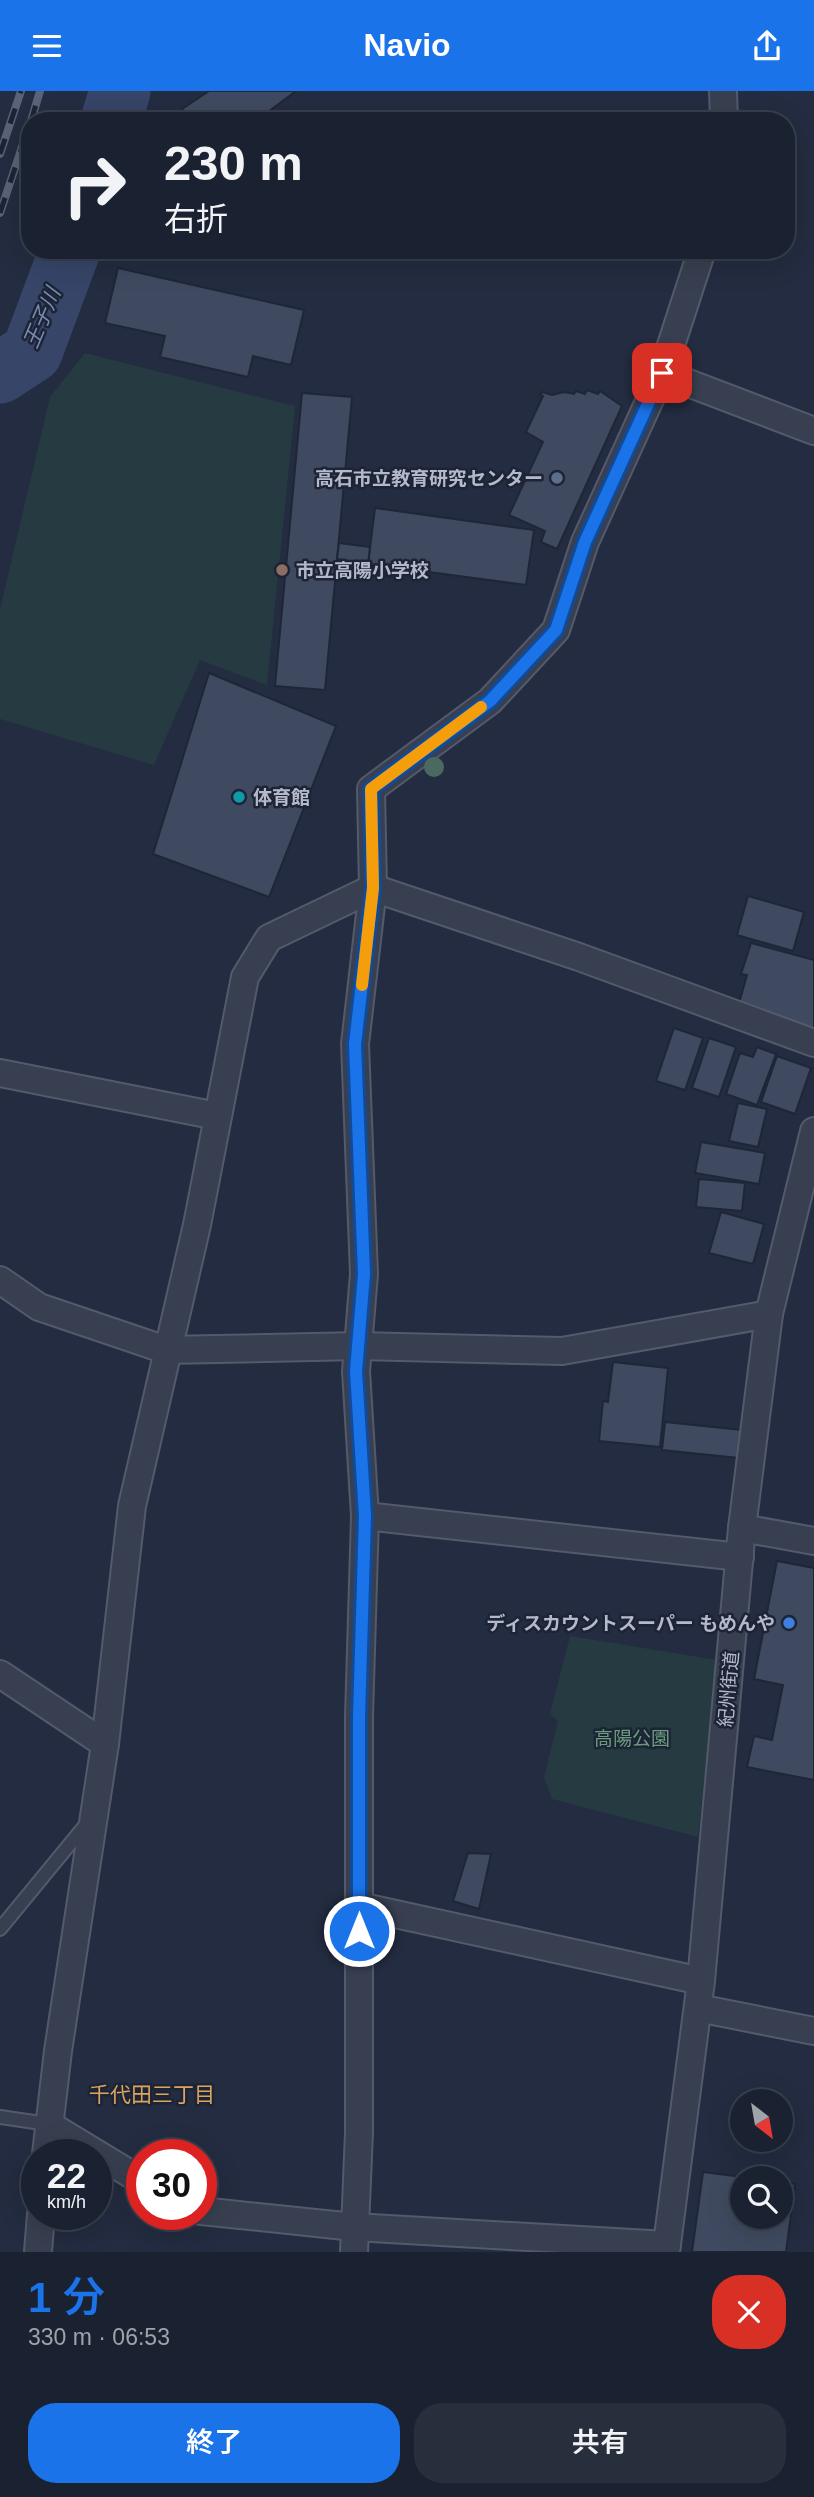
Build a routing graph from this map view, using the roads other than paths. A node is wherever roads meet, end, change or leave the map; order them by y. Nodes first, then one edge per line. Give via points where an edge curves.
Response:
1 (723, 91) edge
2 (724, 112) edge
3 (699, 259) edge
4 (662, 373) junction
5 (814, 431) edge
6 (373, 888) junction
7 (814, 1043) edge
8 (0, 1073) edge
9 (217, 1116) junction
10 (814, 1131) edge
11 (0, 1280) edge
12 (769, 1314) junction
13 (360, 1346) junction
14 (166, 1350) junction
15 (365, 1516) junction
16 (742, 1528) junction
17 (814, 1541) edge
18 (740, 1557) junction
19 (0, 1674) edge
20 (105, 1744) junction
21 (93, 1817) junction
22 (359, 1906) junction
23 (0, 1929) edge
24 (701, 1981) junction
25 (698, 2008) junction
26 (814, 2031) edge
27 (0, 2117) edge
28 (48, 2124) junction
29 (47, 2139) edge
30 (126, 2171) edge
31 (217, 2214) edge
32 (40, 2230) edge
33 (354, 2239) edge
34 (666, 2248) edge
35 (38, 2252) edge

1 - 2 street
3 - 4 street
4 - 5 street
4 - 6 street via 585,542 556,630 490,701 371,789
6 - 7 street
6 - 9 street via 269,938 245,978
6 - 13 street via 355,1044 364,1274
8 - 9 street
9 - 14 street via 197,1225
10 - 12 street, 紀州街道
11 - 14 street via 39,1307
12 - 13 street via 562,1351
12 - 16 street, 紀州街道
13 - 14 street
13 - 15 street via 356,1371
14 - 20 street via 132,1506
15 - 18 street
15 - 22 street
16 - 17 street
16 - 18 street, 紀州街道
18 - 24 street, 紀州街道
19 - 20 street
20 - 21 street
21 - 23 lane
21 - 28 street
22 - 24 street
22 - 33 street
24 - 25 street, 紀州街道
25 - 26 street
25 - 34 street, 紀州街道
27 - 28 lane
28 - 29 street
28 - 30 street
31 - 33 street
32 - 35 street
33 - 34 street

